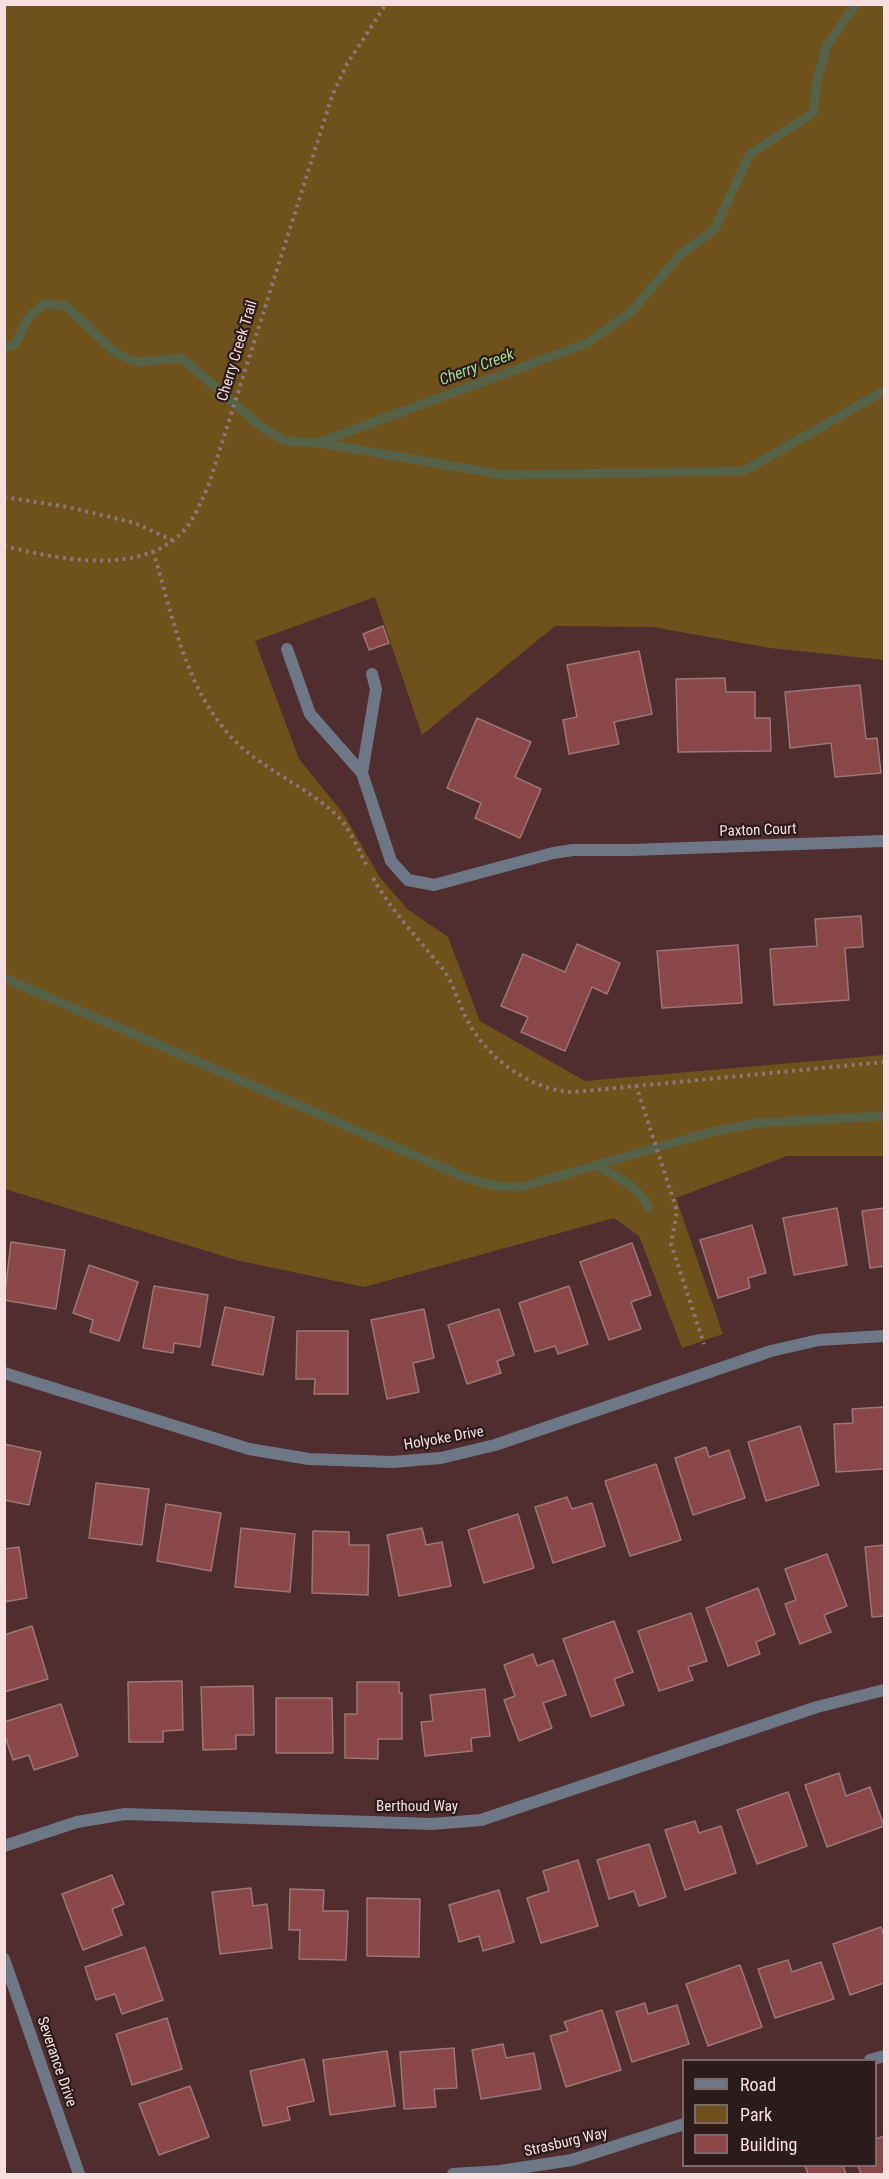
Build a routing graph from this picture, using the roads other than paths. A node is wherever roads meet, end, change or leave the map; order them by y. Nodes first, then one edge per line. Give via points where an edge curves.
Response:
1 (287, 649) dead end
2 (372, 674) dead end
3 (362, 773) junction
4 (885, 841) edge
5 (885, 1336) edge
6 (4, 1373) edge
7 (885, 1690) edge
8 (4, 1846) edge
9 (4, 1959) edge
10 (682, 2125) edge
11 (80, 2175) edge
12 (453, 2175) edge

1 - 3 street via 310,714
2 - 3 street via 376,690
3 - 4 street, Paxton Court via 391,861 408,880 420,884 434,885 573,850
5 - 6 street, Holyoke Drive via 819,1340 771,1351 495,1445 441,1458 392,1462 309,1459 249,1449
7 - 8 street, Berthoud Way via 818,1707 481,1820 432,1824 125,1814 77,1822
9 - 11 street, Severance Drive
10 - 12 street, Strasburg Way via 572,2160

